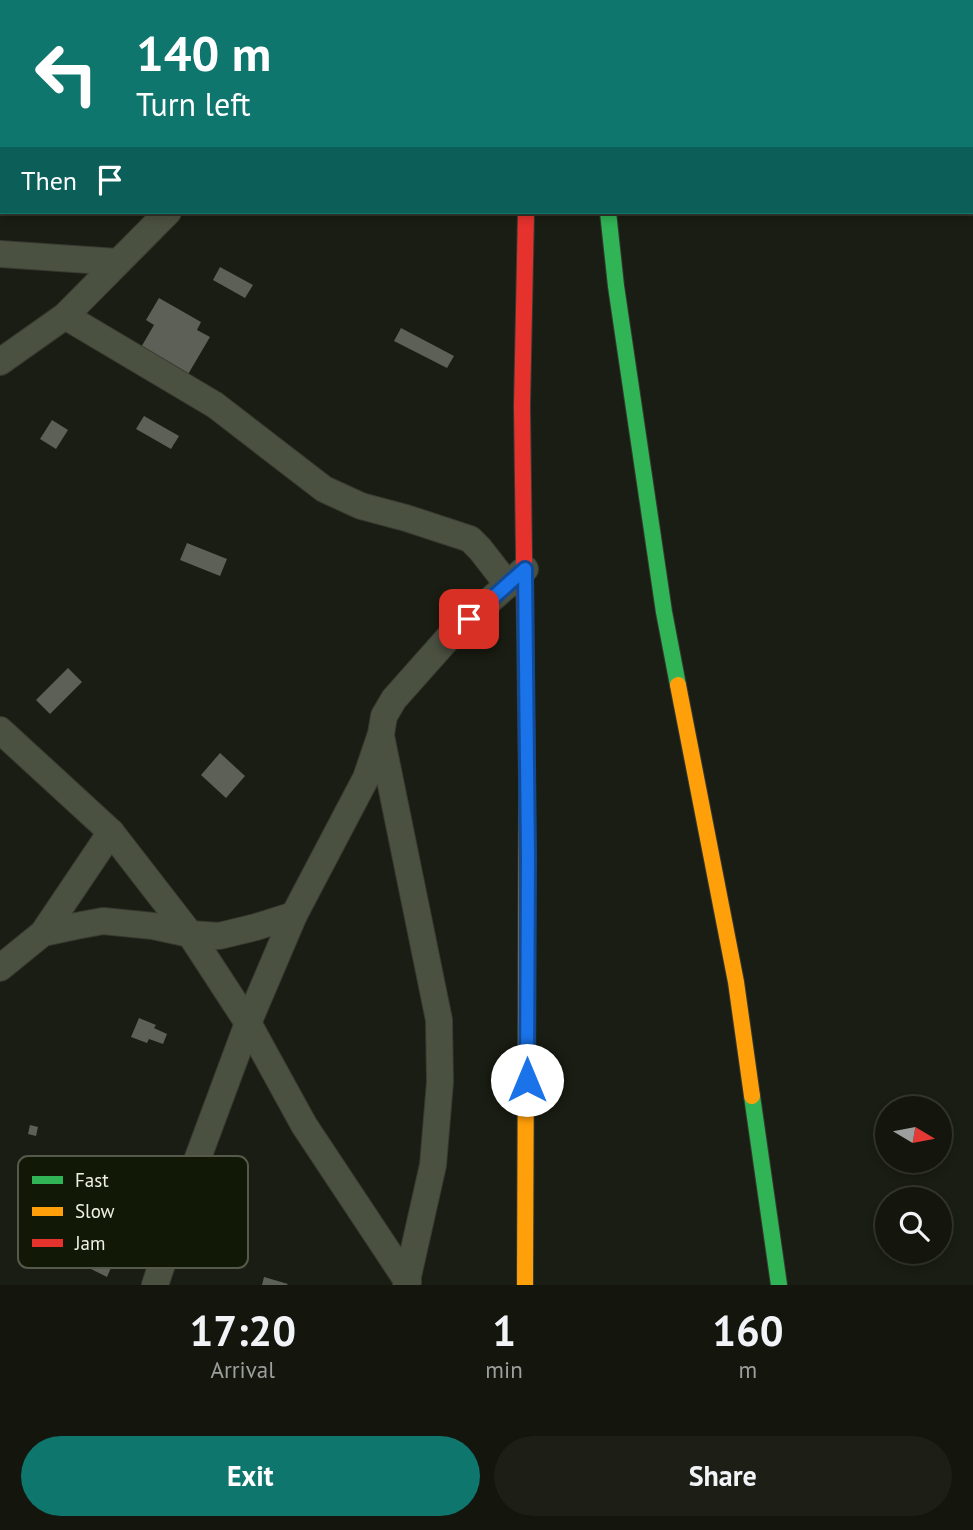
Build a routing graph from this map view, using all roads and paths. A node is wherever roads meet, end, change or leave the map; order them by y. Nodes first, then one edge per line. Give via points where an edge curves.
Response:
1 (166, 214) edge
2 (526, 214) edge
3 (608, 214) edge
4 (0, 254) edge
5 (118, 262) junction
6 (65, 316) junction
7 (0, 362) edge
8 (516, 577) junction
9 (0, 730) edge
10 (381, 734) junction
11 (111, 832) junction
12 (294, 915) junction
13 (43, 933) junction
14 (190, 934) junction
15 (0, 968) edge
16 (248, 1023) junction
17 (199, 1156) edge
18 (161, 1268) edge
19 (407, 1283) edge
20 (155, 1285) edge
21 (525, 1285) edge
22 (779, 1285) edge

1 - 5 street
2 - 8 street
3 - 22 street via 664,612 736,982
4 - 5 street
5 - 6 street
6 - 7 street
6 - 8 street via 215,405 324,489 361,506 470,540
8 - 10 street via 450,636 394,699
8 - 21 street via 528,857
9 - 11 street
10 - 12 street via 366,778
10 - 19 street via 439,1020 440,1082 433,1165
11 - 13 street
11 - 14 street
12 - 14 street via 219,936
12 - 16 street
13 - 14 street via 103,921
13 - 15 street
14 - 16 street
16 - 17 street
16 - 19 street via 304,1125
18 - 20 street

